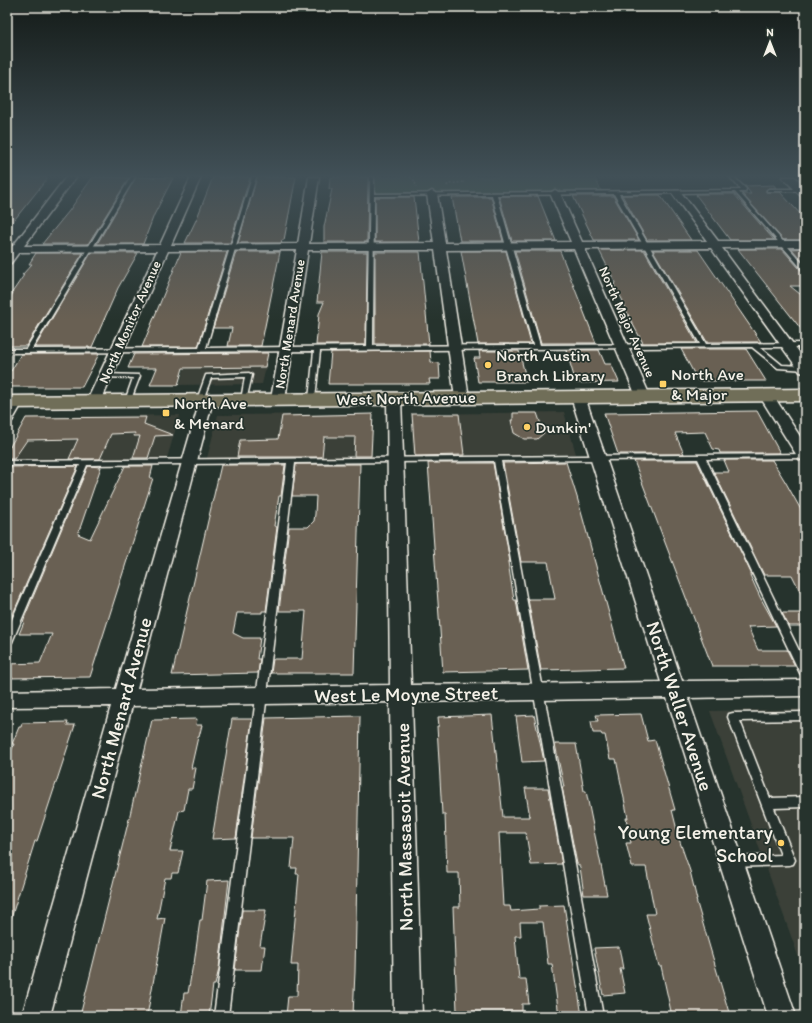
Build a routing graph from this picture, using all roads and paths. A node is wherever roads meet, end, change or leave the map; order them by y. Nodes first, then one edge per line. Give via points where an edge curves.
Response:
1 (32, 225) edge
2 (104, 225) edge
3 (174, 225) edge
4 (240, 225) edge
5 (306, 225) edge
6 (371, 225) edge
7 (437, 225) edge
8 (503, 225) edge
9 (569, 225) edge
10 (634, 225) edge
11 (701, 225) edge
12 (766, 225) edge
13 (783, 244) junction
14 (805, 244) edge
15 (646, 245) junction
16 (716, 245) junction
17 (440, 246) junction
18 (509, 246) junction
19 (577, 246) junction
20 (302, 247) junction
21 (371, 247) junction
22 (163, 248) junction
23 (233, 248) junction
24 (12, 249) edge
25 (90, 249) junction
26 (7, 262) edge
27 (805, 269) edge
28 (704, 345) junction
29 (752, 345) junction
30 (787, 345) junction
31 (805, 345) edge
32 (621, 346) junction
33 (455, 347) junction
34 (537, 347) junction
35 (316, 348) junction
36 (370, 348) junction
37 (202, 349) junction
38 (286, 349) junction
39 (28, 350) junction
40 (117, 350) junction
41 (7, 351) edge
42 (800, 355) edge
43 (805, 369) edge
44 (105, 376) junction
45 (805, 394) edge
46 (766, 395) junction
47 (578, 396) junction
48 (644, 396) junction
49 (394, 398) junction
50 (462, 398) junction
51 (278, 399) junction
52 (312, 399) junction
53 (203, 400) junction
54 (244, 400) junction
55 (94, 401) junction
56 (128, 401) junction
57 (12, 402) edge
58 (7, 418) edge
59 (805, 456) edge
60 (701, 457) junction
61 (598, 458) junction
62 (497, 459) junction
63 (395, 460) junction
64 (291, 461) junction
65 (189, 462) junction
66 (84, 463) junction
67 (7, 464) edge
68 (7, 642) edge
69 (805, 673) edge
70 (805, 688) edge
71 (675, 690) junction
72 (538, 692) junction
73 (400, 694) junction
74 (261, 696) junction
75 (124, 697) junction
76 (7, 699) edge
77 (805, 716) edge
78 (805, 802) edge
79 (766, 803) junction
80 (731, 862) junction
81 (36, 1016) edge
82 (221, 1016) edge
83 (408, 1016) edge
84 (596, 1016) edge
85 (782, 1016) edge

1 - 24 street
2 - 25 lane
3 - 22 street, North Monitor Avenue
4 - 23 lane
5 - 20 street, North Menard Avenue
6 - 21 lane
7 - 17 street
8 - 18 lane
9 - 19 street, North Major Avenue
10 - 15 lane
11 - 16 street
12 - 13 lane
13 - 14 street
13 - 16 street
13 - 27 lane
15 - 16 street
15 - 19 street
15 - 28 lane
16 - 30 street
17 - 18 street
17 - 21 street
17 - 33 street
18 - 19 street
18 - 34 lane
19 - 32 street, North Major Avenue
20 - 21 street
20 - 23 street
20 - 38 street, North Menard Avenue
21 - 36 lane
22 - 23 street
22 - 25 street
22 - 40 street, North Monitor Avenue
23 - 37 lane
24 - 25 street
24 - 26 street
25 - 39 lane
28 - 29 lane
28 - 32 lane
29 - 30 lane
29 - 43 lane via 780,367
30 - 31 lane
30 - 42 street
32 - 34 lane
32 - 48 street, North Major Avenue
33 - 34 lane
33 - 36 lane
33 - 50 street
35 - 36 lane
35 - 38 lane
35 - 52 lane
37 - 38 lane
37 - 40 lane
38 - 51 street, North Menard Avenue
39 - 40 lane
39 - 41 lane
40 - 44 street, North Monitor Avenue
42 - 43 street
44 - 55 street, North Monitor Avenue
44 - 56 lane via 137,376
45 - 46 main road, West North Avenue
46 - 48 main road, West North Avenue
46 - 59 street
47 - 48 main road, West North Avenue
47 - 50 main road, West North Avenue
47 - 61 street, North Waller Avenue
49 - 50 main road, West North Avenue
49 - 52 main road, West North Avenue
49 - 63 street, North Massasoit Avenue
51 - 52 main road, West North Avenue
51 - 54 main road, West North Avenue
53 - 54 main road, West North Avenue
53 - 54 lane via 208,376 249,376
53 - 56 main road, West North Avenue
53 - 65 street, North Menard Avenue
55 - 56 main road, West North Avenue
55 - 57 main road, West North Avenue
57 - 58 street
59 - 60 lane
60 - 61 lane
60 - 69 lane
61 - 62 lane
61 - 71 street, North Waller Avenue
62 - 63 lane
62 - 72 lane
63 - 64 lane
63 - 73 street, North Massasoit Avenue
64 - 65 lane
64 - 74 lane
65 - 66 lane
65 - 75 street, North Menard Avenue
66 - 67 lane
66 - 68 lane
70 - 71 street, West Le Moyne Street
71 - 72 street, West Le Moyne Street
71 - 80 street, North Waller Avenue
72 - 73 street, West Le Moyne Street
72 - 84 lane
73 - 74 street, West Le Moyne Street
73 - 83 street, North Massasoit Avenue
74 - 75 street, West Le Moyne Street
74 - 82 lane
75 - 76 street, West Le Moyne Street
75 - 81 street, North Menard Avenue
77 - 79 lane via 733,717
78 - 79 lane
79 - 80 lane via 789,860
80 - 85 street, North Waller Avenue

